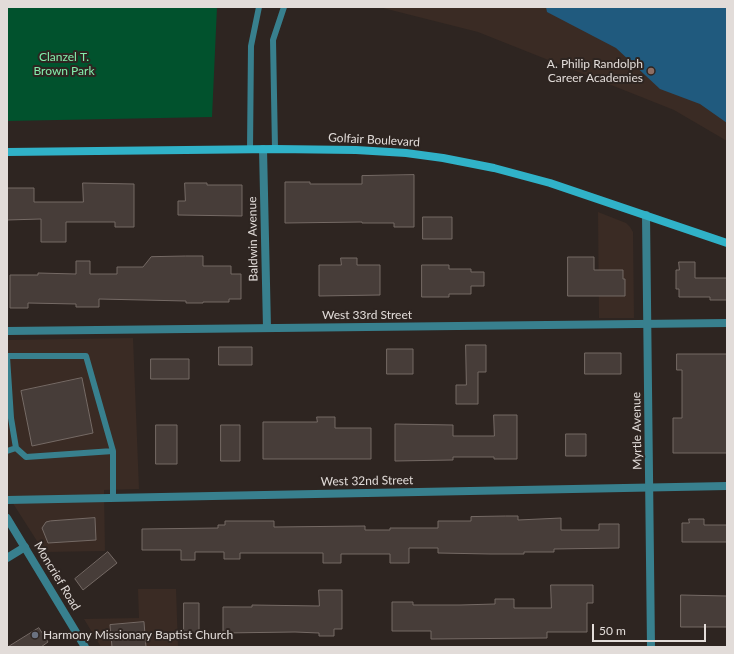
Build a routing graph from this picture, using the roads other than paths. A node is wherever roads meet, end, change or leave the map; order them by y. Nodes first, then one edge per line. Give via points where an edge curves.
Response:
1 (259, 7) edge
2 (284, 7) edge
3 (250, 149) junction
4 (263, 149) junction
5 (275, 149) junction
6 (7, 152) edge
7 (646, 215) junction
8 (727, 243) edge
9 (727, 323) edge
10 (648, 325) junction
11 (267, 328) junction
12 (7, 332) edge
13 (7, 356) edge
14 (8, 376) edge
15 (8, 396) edge
16 (9, 419) edge
17 (16, 448) junction
18 (7, 451) edge
19 (113, 451) junction
20 (727, 486) edge
21 (650, 488) junction
22 (113, 498) junction
23 (7, 500) edge
24 (7, 518) edge
25 (25, 547) junction
26 (7, 558) edge
27 (85, 647) edge
28 (651, 647) edge

1 - 3 lane via 251,46
2 - 5 lane via 274,40
3 - 4 main road, Golfair Boulevard
3 - 6 main road, Golfair Boulevard
4 - 5 main road, Golfair Boulevard
4 - 11 street, Baldwin Avenue
5 - 7 main road, Golfair Boulevard via 356,150 443,158 550,183
7 - 8 main road, Golfair Boulevard
7 - 10 street, Myrtle Avenue
9 - 10 street, West 33rd Street
10 - 11 street, West 33rd Street
10 - 21 street, Myrtle Avenue
11 - 12 street, West 33rd Street
13 - 14 lane
13 - 19 lane via 86,356
14 - 15 lane
15 - 16 lane
16 - 17 lane
17 - 18 lane
17 - 19 lane via 26,457
19 - 22 lane
20 - 21 street, West 32nd Street
21 - 22 street, West 32nd Street
21 - 28 street, Myrtle Avenue
22 - 23 street, West 32nd Street
24 - 25 street, Moncrief Road
25 - 26 street
25 - 27 street, Moncrief Road

